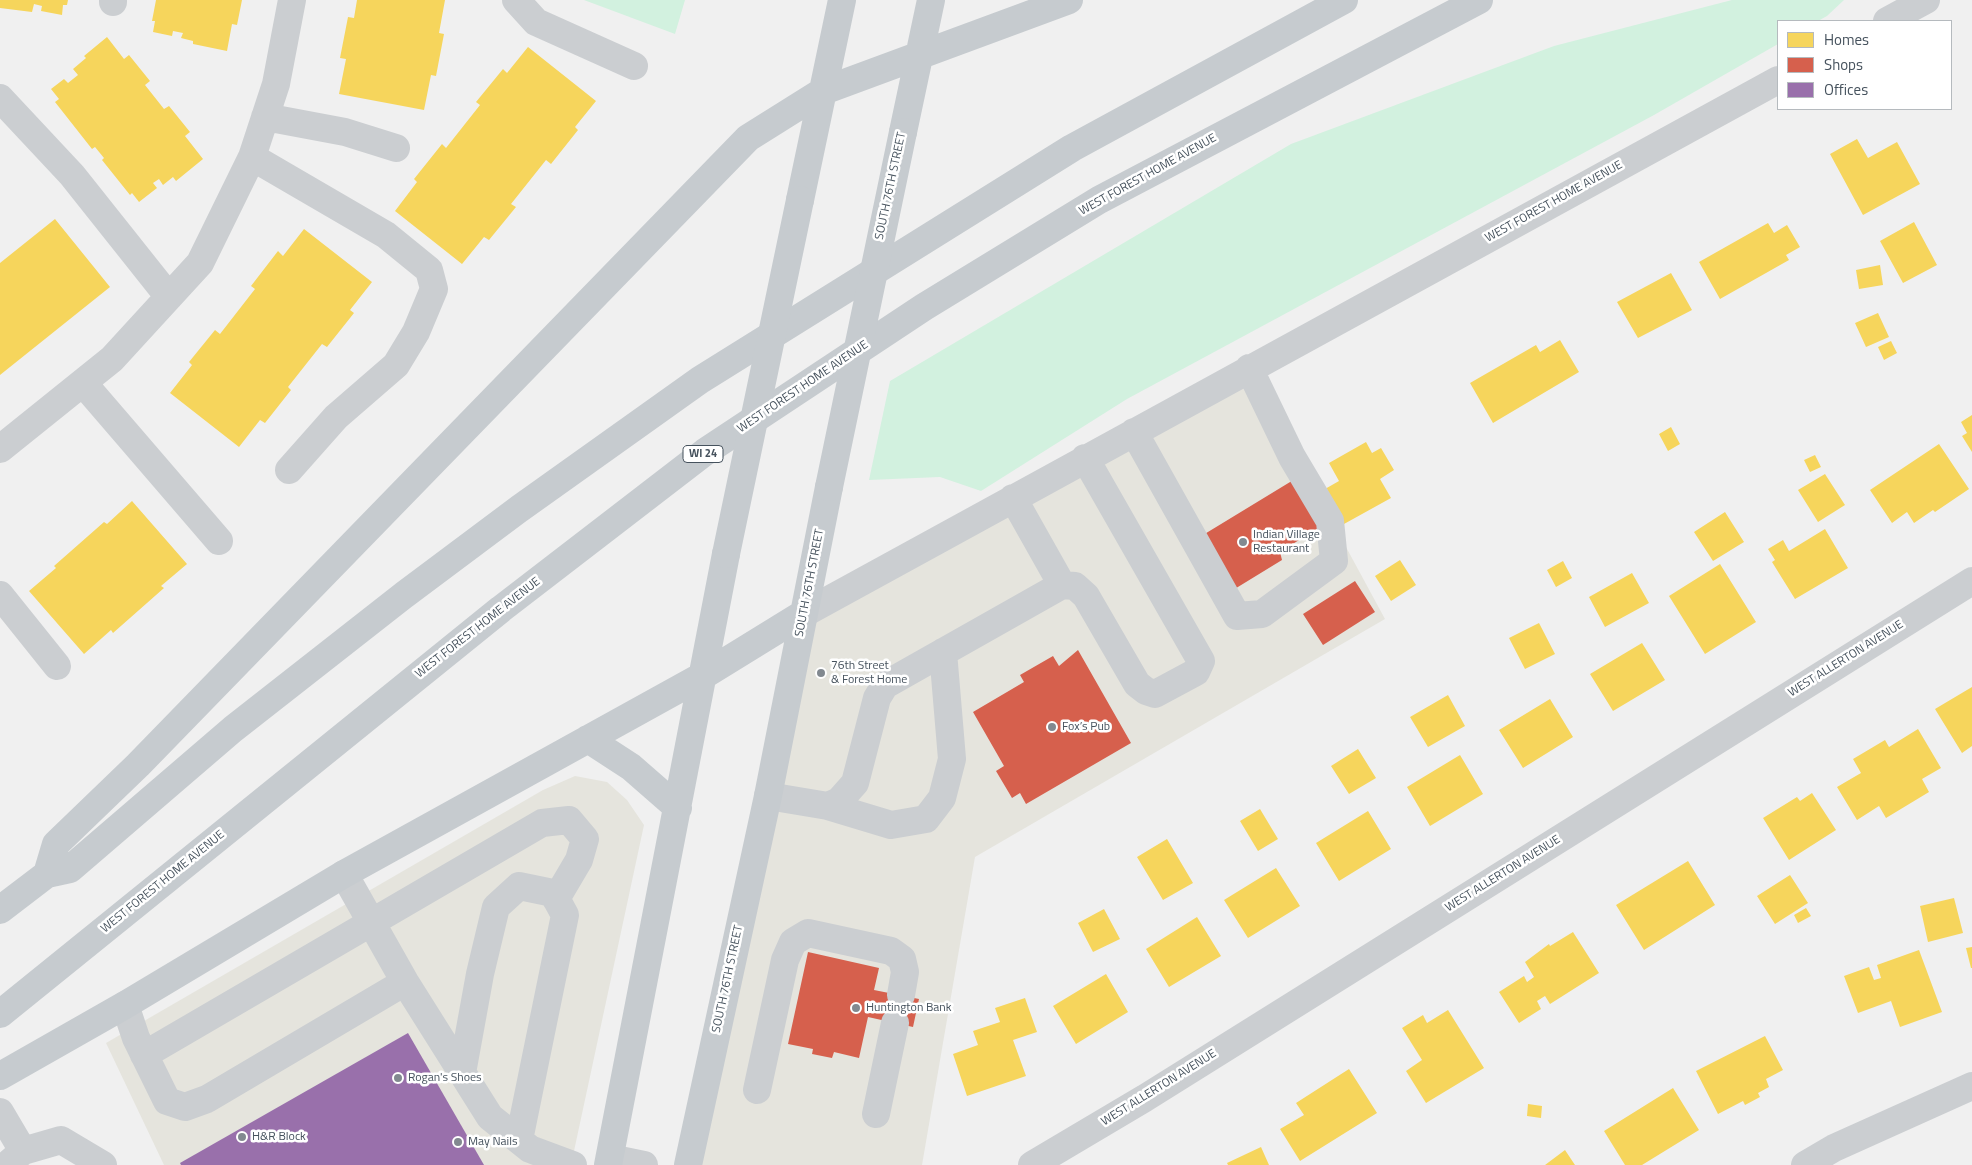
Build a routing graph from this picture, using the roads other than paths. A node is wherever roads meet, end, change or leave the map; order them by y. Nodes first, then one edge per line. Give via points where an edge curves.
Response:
1 (292, 0) edge
2 (516, 0) edge
3 (842, 0) edge
4 (931, 0) edge
5 (1069, 0) edge
6 (1344, 0) edge
7 (1479, 0) edge
8 (1926, 0) edge
9 (1889, 20) edge
10 (919, 57) junction
11 (634, 66) dead end
12 (1777, 81) edge
13 (822, 91) junction
14 (0, 98) edge
15 (266, 117) junction
16 (396, 148) dead end
17 (252, 157) junction
18 (170, 297) junction
19 (1249, 368) junction
20 (83, 383) junction
21 (1134, 432) junction
22 (0, 450) edge
23 (1085, 458) junction
24 (289, 470) dead end
25 (1013, 498) junction
26 (219, 541) dead end
27 (1972, 580) edge
28 (1062, 585) junction
29 (0, 595) edge
30 (803, 614) junction
31 (944, 652) junction
32 (57, 666) dead end
33 (704, 675) junction
34 (588, 739) junction
35 (768, 796) junction
36 (828, 806) junction
37 (678, 808) junction
38 (48, 874) junction
39 (344, 874) junction
40 (556, 899) junction
41 (0, 910) edge
42 (372, 923) junction
43 (405, 982) junction
44 (901, 995) dead end
45 (125, 1005) junction
46 (0, 1014) edge
47 (895, 1023) dead end
48 (144, 1055) junction
49 (462, 1073) junction
50 (0, 1076) edge
51 (1972, 1086) edge
52 (757, 1090) dead end
53 (0, 1112) edge
54 (876, 1114) dead end
55 (519, 1140) junction
56 (15, 1158) edge
57 (609, 1162) edge
58 (104, 1165) edge
59 (573, 1165) edge
60 (644, 1165) edge
61 (688, 1165) edge
62 (1032, 1165) edge
63 (1805, 1165) edge

1 - 15 street via 276,84
2 - 11 street via 536,22
3 - 13 main road
4 - 10 main road, SOUTH 76TH STREET
5 - 10 main road
6 - 38 main road via 1072,148 700,380 404,595 233,729 70,869
7 - 46 main road, WEST FOREST HOME AVENUE / WI 24 via 1099,200 924,307 706,452 501,609
8 - 9 street
10 - 13 main road
10 - 30 main road, SOUTH 76TH STREET, bridge
12 - 19 street, WEST FOREST HOME AVENUE
13 - 33 main road, bridge
13 - 38 main road via 748,138 145,758 56,844
14 - 18 street via 72,175
15 - 16 street via 345,132
15 - 17 street
17 - 18 street via 200,263
17 - 24 street via 386,235 429,270 434,289 416,332 396,365 336,418
18 - 20 street via 112,359
19 - 21 street, WEST FOREST HOME AVENUE
19 - 21 street via 1292,457 1330,521 1334,562 1262,614 1237,616
20 - 22 street
20 - 26 street
21 - 23 street, WEST FOREST HOME AVENUE
23 - 25 street, WEST FOREST HOME AVENUE
23 - 28 street via 1201,661 1196,672 1155,694 1146,690 1137,684 1086,596 1075,586
25 - 28 street
25 - 30 street, WEST FOREST HOME AVENUE
27 - 62 street, WEST ALLERTON AVENUE via 1145,1098
28 - 31 street
29 - 32 street
30 - 33 main road
30 - 35 main road, SOUTH 76TH STREET
31 - 36 street via 885,685 877,698 855,783 839,801
31 - 36 street via 952,759 942,798 926,819 891,825
33 - 34 main road
33 - 37 main road
34 - 37 main road via 631,767
34 - 39 main road
35 - 36 street
35 - 61 main road, SOUTH 76TH STREET
37 - 57 main road
38 - 41 main road
39 - 42 street
39 - 45 main road
40 - 42 street via 578,860 585,838 569,820 542,823
40 - 49 street via 552,893 519,886 496,907
40 - 55 street via 565,915
42 - 43 street
42 - 48 street
43 - 48 street via 207,1099 185,1107 167,1101
43 - 49 street
44 - 52 street via 905,972 902,959 891,951 808,933 793,942 785,960
45 - 48 street
45 - 50 main road
47 - 54 street
49 - 55 street via 490,1117
51 - 63 street via 1834,1148
53 - 56 street
55 - 59 street via 530,1149
56 - 58 street via 61,1140
57 - 60 street

